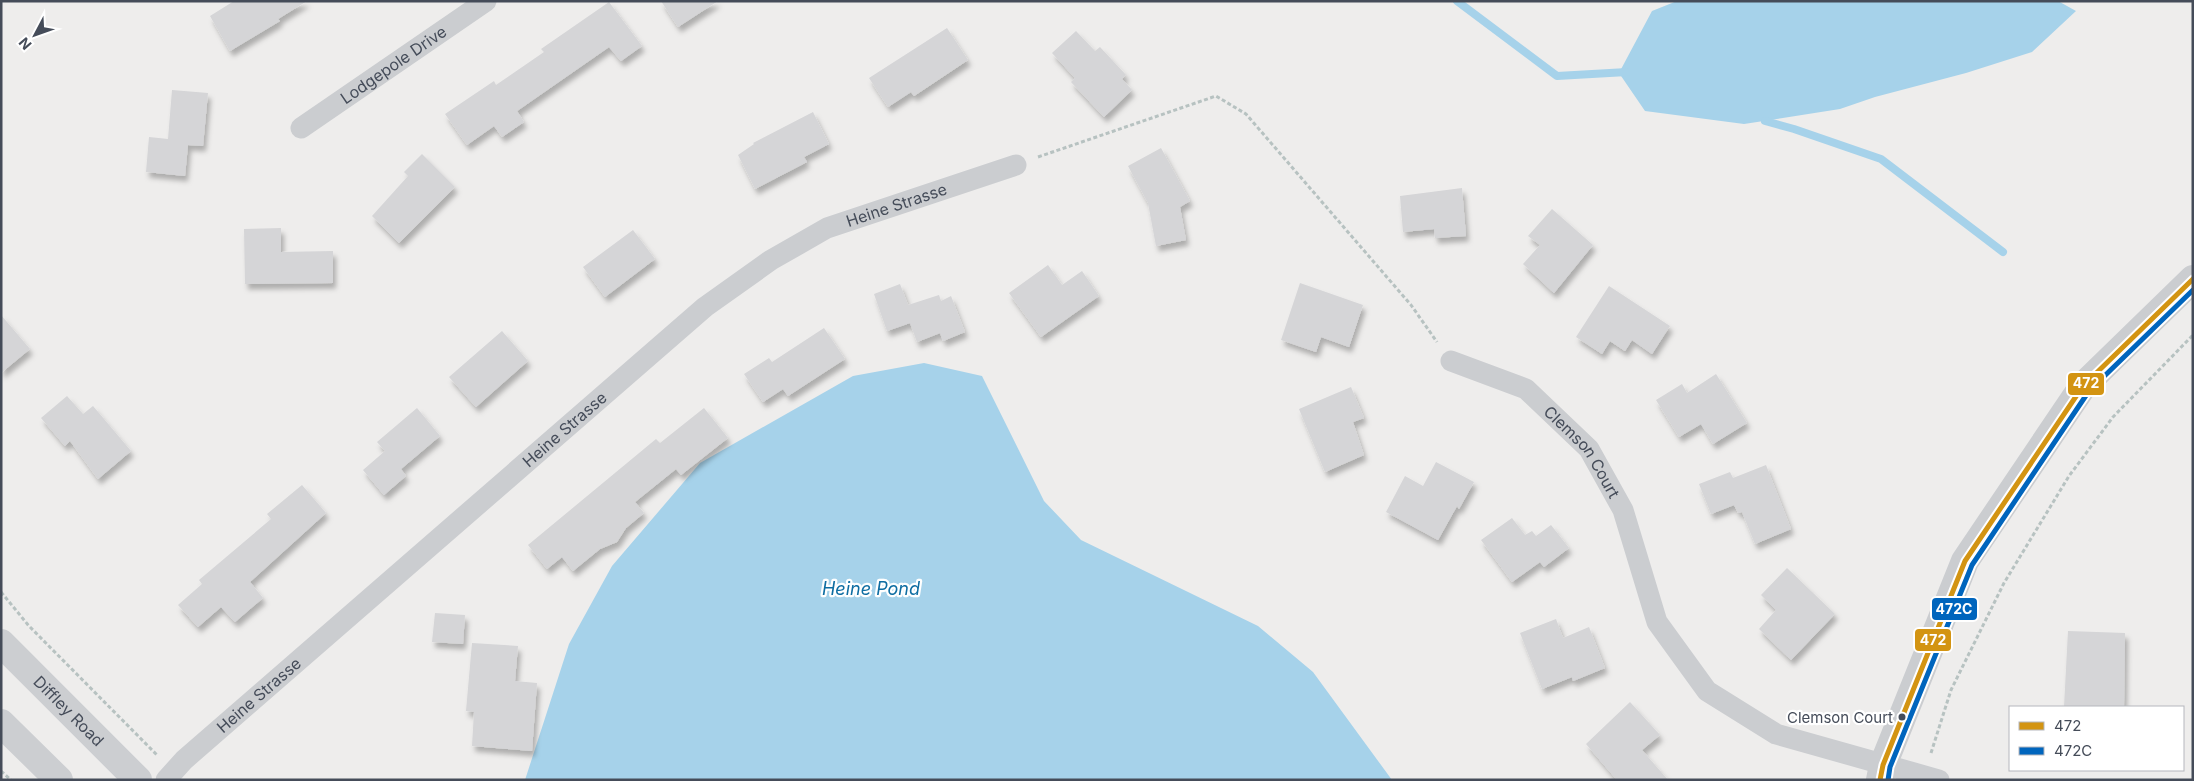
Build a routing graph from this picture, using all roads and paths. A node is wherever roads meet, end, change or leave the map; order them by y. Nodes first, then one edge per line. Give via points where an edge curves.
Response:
1 (486, 1) edge
2 (301, 128) dead end
3 (1016, 165) joint
4 (2193, 279) edge
5 (2193, 335) edge
6 (1451, 360) joint
7 (1, 592) edge
8 (1, 643) edge
9 (1, 723) edge
10 (1, 771) edge
11 (1882, 772) edge
12 (170, 775) edge
13 (1932, 778) edge
14 (11, 780) edge
15 (59, 780) edge
16 (138, 780) edge

1 - 2 street, Lodgepole Drive
3 - 6 path via 1216,96 1246,114 1411,305
3 - 12 street, Heine Strasse via 827,228 771,260 705,307
4 - 11 street via 2083,386 1965,561
5 - 13 path via 2113,417 2069,476 2004,583 1951,690
6 - 11 street, Clemson Court via 1526,389 1588,449 1623,510 1657,622 1707,691 1776,734
7 - 12 path
8 - 16 main road, Diffley Road
9 - 15 main road
10 - 14 path
11 - 13 street, Clemson Court

